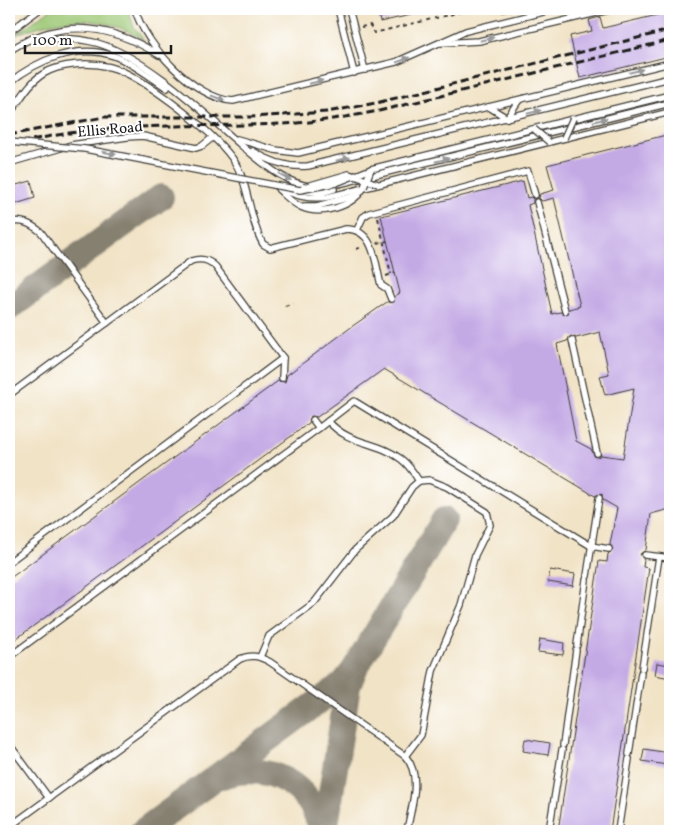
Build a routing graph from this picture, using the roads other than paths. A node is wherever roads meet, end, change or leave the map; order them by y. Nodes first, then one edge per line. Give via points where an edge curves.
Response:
1 (40, 9) edge
2 (135, 9) edge
3 (338, 9) edge
4 (349, 9) edge
5 (555, 9) edge
6 (613, 9) edge
7 (9, 32) edge
8 (28, 40) junction
9 (439, 43) junction
10 (9, 51) edge
11 (670, 62) edge
12 (179, 70) junction
13 (365, 70) junction
14 (354, 73) junction
15 (670, 78) edge
16 (9, 83) edge
17 (670, 95) edge
18 (519, 100) junction
19 (191, 103) junction
20 (670, 103) edge
21 (489, 107) junction
22 (670, 112) edge
23 (9, 114) edge
24 (507, 118) junction
25 (573, 118) junction
26 (534, 129) junction
27 (232, 137) junction
28 (212, 138) junction
29 (564, 138) junction
30 (9, 142) edge
31 (549, 142) junction
32 (9, 163) edge
33 (372, 169) junction
34 (357, 175) junction
35 (367, 180) junction
36 (378, 184) junction
37 (273, 186) junction
38 (364, 187) junction
39 (300, 190) junction
40 (321, 193) junction
41 (296, 196) junction
42 (535, 196) dead end
43 (537, 202) dead end
44 (9, 223) edge
45 (357, 230) junction
46 (391, 300) dead end
47 (564, 310) dead end
48 (107, 323) junction
49 (572, 340) dead end
50 (283, 358) junction
51 (282, 378) dead end
52 (9, 395) edge
53 (313, 420) dead end
54 (328, 421) junction
55 (319, 428) junction
56 (598, 453) dead end
57 (418, 481) junction
58 (599, 498) dead end
59 (591, 546) junction
60 (609, 549) dead end
61 (645, 555) dead end
62 (659, 557) junction
63 (670, 558) edge
64 (9, 562) edge
65 (9, 657) edge
66 (260, 657) junction
67 (9, 744) edge
68 (405, 756) junction
69 (49, 798) junction
70 (9, 827) edge
71 (407, 831) edge
72 (549, 831) edge
73 (618, 831) edge

1 - 7 lane
2 - 12 lane via 145,35
3 - 14 lane
4 - 13 lane
5 - 9 lane via 466,31
9 -> 6 lane via 479,41
8 - 10 lane
8 - 12 lane via 66,30 99,29 142,44
8 - 19 lane via 73,38 104,46 137,62
13 -> 9 lane via 396,62
18 -> 11 lane
12 -> 14 lane via 215,98 233,101
13 - 14 lane
24 -> 15 lane
16 - 19 lane via 25,69 48,59 65,54 96,53 123,60
17 - 25 lane
18 - 21 lane
18 - 24 lane
19 - 27 lane
27 -> 20 lane via 283,177 305,185 330,187
21 - 24 lane
21 - 27 lane via 298,153 275,150
22 - 29 lane
23 - 28 lane via 30,85 45,72 71,65 92,64 127,74 179,108
27 -> 24 lane via 268,160 290,166 308,166
25 - 26 lane
25 - 29 lane, bridge
26 - 31 lane, bridge
26 - 33 lane
28 - 32 lane, Ellis Road via 196,148 143,136 102,140 71,145
28 - 45 lane via 232,158 247,192 260,239 270,248 346,229
29 - 31 lane
30 -> 37 lane, bridge via 85,149
31 - 36 lane
33 - 34 lane, bridge
33 - 35 lane, bridge
34 - 35 lane, bridge
34 - 39 lane, bridge via 317,182
35 - 36 lane, bridge
35 - 38 lane, bridge
35 - 40 lane
36 - 38 lane, bridge
37 - 38 lane via 301,207 316,211 346,204
37 - 39 lane, bridge
37 - 41 lane
38 - 41 lane via 320,198
39 - 40 lane, bridge
40 - 41 lane
42 - 45 lane via 528,171 369,212
43 - 47 lane
44 - 48 lane via 31,224 41,232
45 - 46 lane via 369,241 381,285 387,289
48 - 50 lane via 191,261 205,260 215,266
48 - 52 lane
49 - 56 lane
50 - 51 lane
50 - 64 lane
53 - 55 lane
54 - 55 lane
54 - 57 lane via 350,439 393,453 403,460
54 - 59 lane via 354,402
55 - 65 lane
57 - 66 lane via 393,516 354,550 314,603 269,636
57 - 68 lane via 434,481 453,490 487,512 490,521 472,562 461,605 432,671 421,735
58 - 59 lane
59 - 60 lane
59 - 72 lane
61 - 62 lane
62 - 63 lane
62 - 73 lane
66 - 68 lane
66 - 69 lane via 240,659
67 - 69 lane
68 - 71 lane via 412,765 415,779
69 - 70 lane

